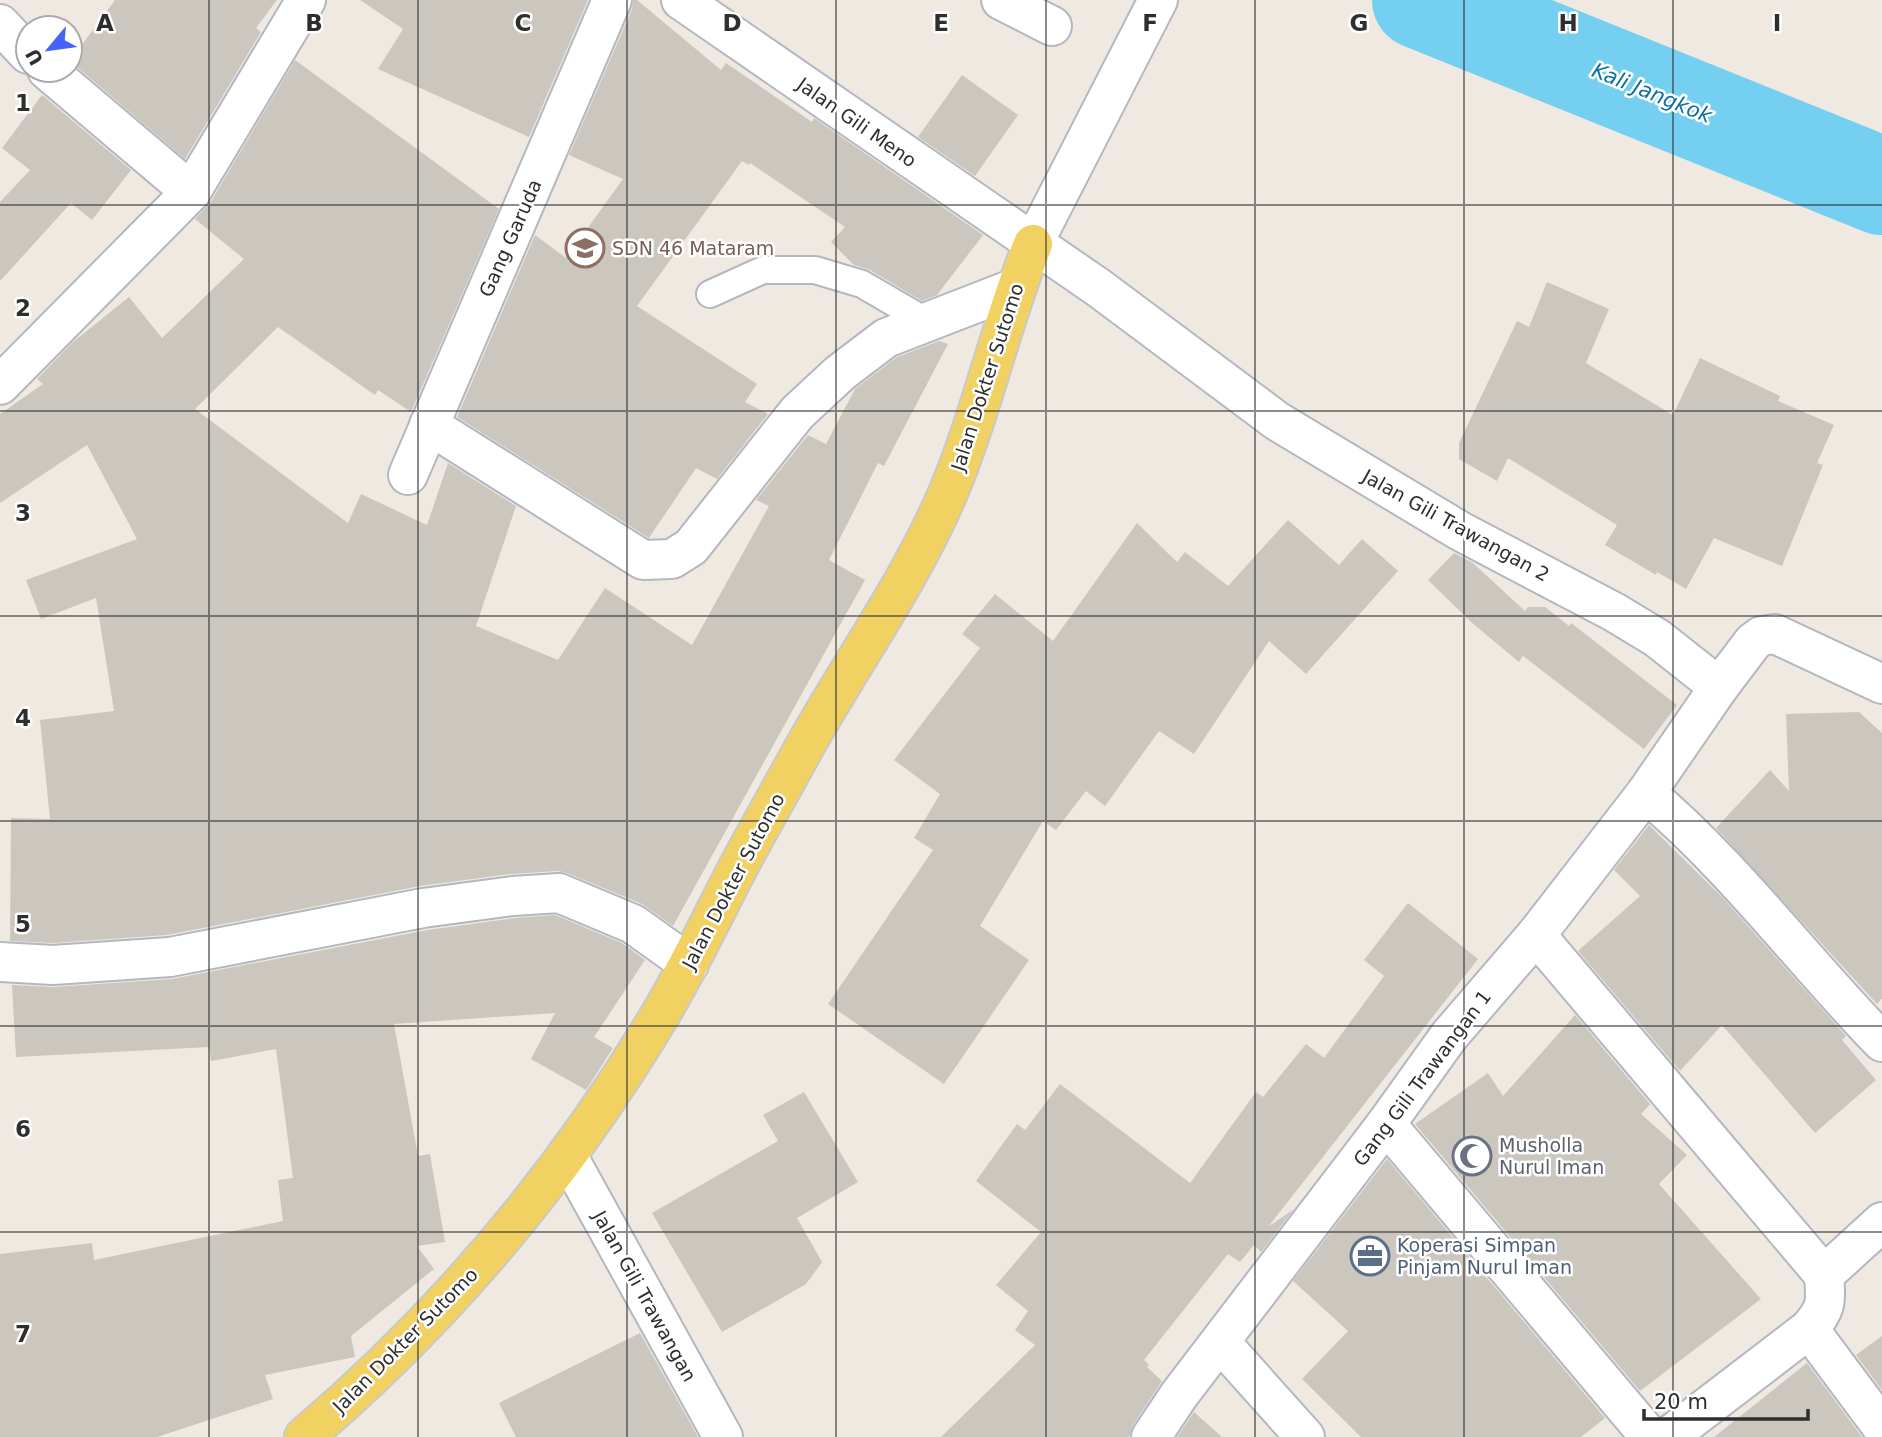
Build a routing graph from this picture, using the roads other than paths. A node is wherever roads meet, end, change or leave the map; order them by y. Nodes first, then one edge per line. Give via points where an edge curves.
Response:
1 (306, 0) edge
2 (612, 0) edge
3 (681, 0) edge
4 (1001, 0) edge
5 (1158, 0) edge
6 (0, 24) edge
7 (1052, 26) dead end
8 (14, 39) edge
9 (64, 84) edge
10 (191, 192) junction
11 (1033, 244) junction
12 (1015, 288) junction
13 (710, 294) dead end
14 (927, 322) junction
15 (0, 385) edge
16 (429, 425) junction
17 (408, 475) dead end
18 (1882, 684) edge
19 (1719, 687) junction
20 (1646, 793) junction
21 (1536, 935) junction
22 (0, 962) edge
23 (689, 964) junction
24 (1882, 1042) edge
25 (1387, 1125) junction
26 (567, 1155) junction
27 (1882, 1223) edge
28 (1824, 1275) junction
29 (1809, 1329) junction
30 (1220, 1342) junction
31 (1882, 1427) edge
32 (304, 1437) edge
33 (723, 1437) edge
34 (1152, 1437) edge
35 (1305, 1437) edge
36 (1650, 1437) edge
37 (1668, 1437) edge

1 - 10 street
2 - 16 street, Gang Garuda
3 - 11 street, Jalan Gili Meno
4 - 7 street
5 - 11 street
6 - 8 street
9 - 10 street
10 - 15 street
11 - 12 main road, Jalan Dokter Sutomo
11 - 19 street, Jalan Gili Trawangan 2 via 1277,421 1460,531 1614,612 1657,638
12 - 14 street
12 - 23 main road, Jalan Dokter Sutomo via 965,452 928,537 814,731
13 - 14 lane via 763,270 815,270 862,284
14 - 16 street via 886,338 831,381 797,413 691,547 672,559 643,560
16 - 17 street, Gang Garuda
18 - 19 street via 1775,634 1753,642
19 - 20 street, Gang Gili Trawangan 1
20 - 21 street, Gang Gili Trawangan 1
20 - 24 street via 1745,891
21 - 25 street, Gang Gili Trawangan 1 via 1449,1036
21 - 28 street
22 - 23 street via 53,965 170,957 423,908 559,893 633,924
23 - 26 main road, Jalan Dokter Sutomo via 614,1088
25 - 30 street, Gang Gili Trawangan 1
25 - 36 street
26 - 32 main road, Jalan Dokter Sutomo via 457,1290
26 - 33 street, Jalan Gili Trawangan
27 - 28 street
28 - 29 street via 1826,1303
29 - 31 street
29 - 37 street
30 - 34 street, Gang Gili Trawangan 1
30 - 35 street

